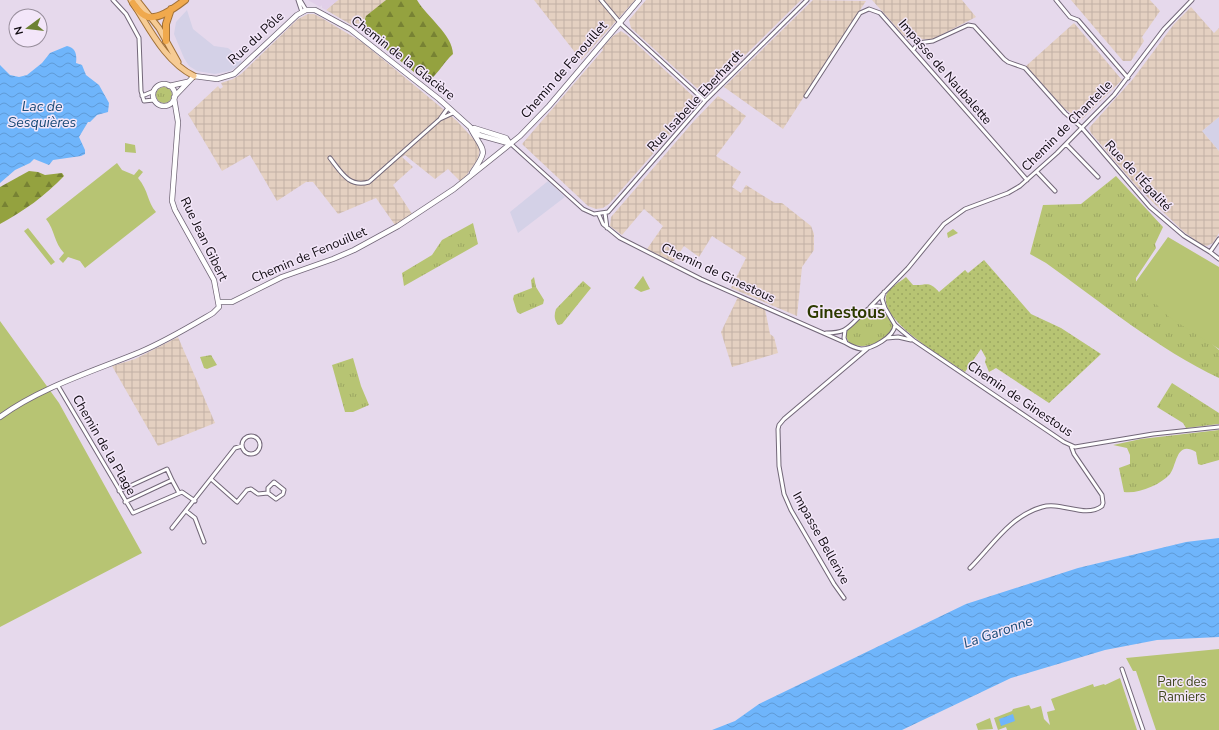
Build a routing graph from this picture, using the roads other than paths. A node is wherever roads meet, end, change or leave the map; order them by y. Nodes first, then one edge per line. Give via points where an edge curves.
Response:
1 (113, 0) edge
2 (185, 0) edge
3 (299, 0) edge
4 (601, 0) edge
5 (639, 0) edge
6 (807, 0) edge
7 (1056, 0) edge
8 (1192, 0) edge
9 (133, 1) edge
10 (171, 9) junction
11 (304, 11) junction
12 (151, 17) junction
13 (620, 22) junction
14 (166, 41) junction
15 (912, 50) junction
16 (186, 72) junction
17 (194, 76) junction
18 (1128, 78) junction
19 (189, 82) junction
20 (169, 86) junction
21 (154, 91) junction
22 (142, 96) junction
23 (806, 96) dead end
24 (174, 97) junction
25 (154, 100) junction
26 (706, 101) junction
27 (165, 106) junction
28 (448, 108) junction
29 (454, 113) junction
30 (176, 114) junction
31 (440, 119) junction
32 (470, 127) junction
33 (1082, 128) junction
34 (510, 144) junction
35 (1066, 144) junction
36 (330, 158) dead end
37 (1037, 172) junction
38 (1098, 177) dead end
39 (469, 178) junction
40 (1027, 180) junction
41 (1055, 191) dead end
42 (605, 213) junction
43 (599, 214) junction
44 (606, 228) junction
45 (1219, 239) edge
46 (1210, 252) junction
47 (1219, 259) edge
48 (884, 291) junction
49 (219, 302) junction
50 (870, 307) junction
51 (885, 308) junction
52 (895, 325) junction
53 (845, 330) junction
54 (824, 332) junction
55 (885, 338) junction
56 (913, 340) junction
57 (846, 343) junction
58 (856, 348) junction
59 (868, 348) junction
60 (858, 356) junction
61 (58, 386) junction
62 (0, 417) edge
63 (1219, 427) edge
64 (242, 446) junction
65 (1071, 446) junction
66 (211, 479) junction
67 (172, 480) junction
68 (119, 491) junction
69 (179, 493) junction
70 (268, 493) junction
71 (195, 500) junction
72 (125, 502) junction
73 (186, 510) junction
74 (172, 528) dead end
75 (204, 542) dead end
76 (970, 568) dead end
77 (844, 598) dead end
78 (1122, 669) dead end
79 (1143, 730) edge

1 - 22 street via 126,14 139,38
2 - 10 highway
3 - 11 street
4 - 13 street
5 - 13 street, Chemin de Fenouillet
6 - 26 street, Rue Isabelle Eberhardt
7 - 18 street via 1070,17 1078,20
8 - 18 street, Chemin de Chantelle via 1164,29
9 - 12 highway via 144,15
9 - 16 main road via 166,52 179,68
10 - 12 highway
10 - 14 highway via 166,24
11 - 17 street, Rue du Pôle via 234,74 217,79
11 - 28 street, Chemin de la Glacière via 320,12 359,34
12 - 14 main road
13 - 26 street
13 - 34 street, Chemin de Fenouillet via 549,106
14 - 16 main road
15 - 23 street, Impasse de Naubalette via 880,13 869,9 860,13
15 - 33 street, Rue de l'Égalité via 918,43 932,41 972,25 1004,59 1025,68
15 - 40 street, Impasse de Naubalette
16 - 17 main road
17 - 19 street
18 - 33 street, Chemin de Chantelle
19 - 20 street
19 - 24 street
20 - 21 street via 159,85
20 - 24 street via 174,90
21 - 22 street
21 - 25 street
22 - 25 street via 144,101
24 - 27 street
24 - 30 street, Rue Jean Gibert
25 - 27 street
26 - 42 street, Rue Isabelle Eberhardt via 611,210
27 - 30 street
28 - 29 street, Chemin de la Glacière
28 - 31 street
29 - 31 street
29 - 32 street, Chemin de la Glacière
30 - 49 street, Rue Jean Gibert via 178,133 172,201 214,280
31 - 36 street via 369,182 351,182
32 - 34 street, Chemin de la Glacière via 479,134
32 - 39 street via 481,143 483,152
33 - 35 street, Chemin de Chantelle
33 - 46 street, Rue de l'Égalité via 1150,207 1184,236
34 - 39 street, Chemin de Fenouillet
34 - 43 street via 583,209
35 - 37 street, Chemin de Chantelle
35 - 38 street
37 - 40 street, Chemin de Chantelle
37 - 41 street
39 - 49 street, Chemin de Fenouillet via 398,226 354,250 282,277 232,302
40 - 48 street, Chemin de Chantelle via 1008,193 978,203 954,216 937,231 915,260
42 - 43 street
42 - 44 street
43 - 44 street, Chemin de Ginestous
44 - 54 street, Chemin de Ginestous via 620,238 701,279
45 - 46 street
46 - 47 street, Rue de l'Égalité
48 - 50 street, Chemin de Chantelle
48 - 51 street via 882,299
49 - 61 street via 217,310 161,342
50 - 51 street via 877,305
50 - 53 street
51 - 52 street, Chemin de Ginestous
52 - 55 street via 895,330
52 - 56 street, Chemin de Ginestous
53 - 54 street, Chemin de Ginestous via 835,333
53 - 57 street
54 - 57 street, Chemin de Ginestous
55 - 56 street, Chemin de Ginestous
55 - 59 street
56 - 65 street, Chemin de Ginestous
57 - 58 street, Chemin de Ginestous
58 - 59 street, Chemin de Ginestous
58 - 60 street
59 - 60 street, Impasse Bellerive
60 - 77 street, Impasse Bellerive via 784,419 778,429 779,466 784,494
61 - 62 street
61 - 68 street, Chemin de la Plage
63 - 65 street, Chemin de Ginestous
64 - 64 street via 248,453 253,454 260,446 256,437 251,436 246,437
64 - 66 street via 235,448
65 - 76 street via 1102,495 1102,506 1090,511 1064,506 1041,507 1004,531
66 - 70 street via 237,502 247,490 251,489 258,494
66 - 71 street
67 - 68 street via 167,469
67 - 69 street
67 - 72 street
68 - 72 street, Chemin de la Plage
69 - 71 street via 185,493
69 - 72 street, Chemin de la Plage via 133,513
70 - 70 street via 268,488 274,482 284,490 276,499
71 - 73 street
73 - 74 street
73 - 75 street via 195,518
78 - 79 street

